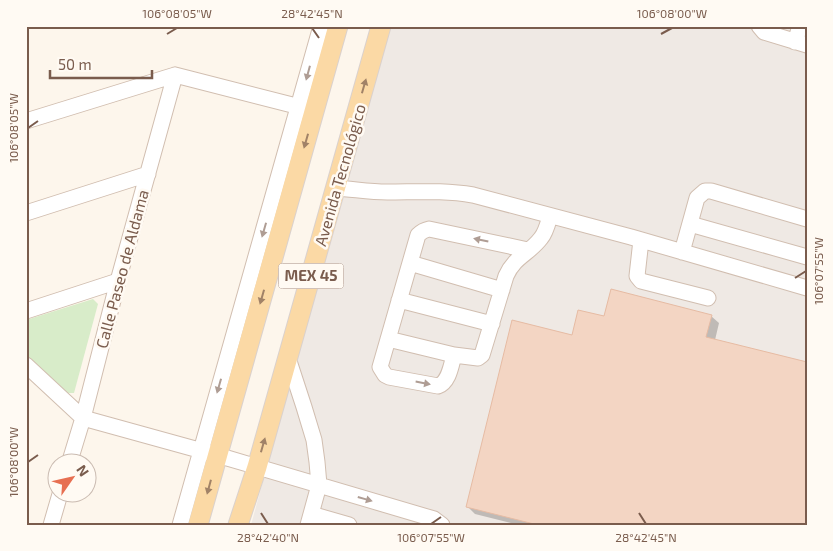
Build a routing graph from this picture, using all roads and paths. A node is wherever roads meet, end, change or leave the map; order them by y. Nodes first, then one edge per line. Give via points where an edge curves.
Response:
1 (320, 26) edge
2 (338, 26) edge
3 (381, 26) edge
4 (759, 26) edge
5 (800, 26) edge
6 (801, 43) edge
7 (175, 75) junction
8 (307, 109) junction
9 (26, 121) edge
10 (148, 174) junction
11 (336, 188) junction
12 (26, 213) edge
13 (550, 216) junction
14 (807, 219) edge
15 (690, 224) junction
16 (641, 240) junction
17 (528, 250) junction
18 (682, 252) junction
19 (807, 257) edge
20 (410, 263) junction
21 (118, 281) junction
22 (807, 288) edge
23 (502, 290) junction
24 (708, 298) dead end
25 (399, 300) junction
26 (26, 311) edge
27 (492, 324) junction
28 (388, 339) junction
29 (454, 355) junction
30 (288, 358) junction
31 (26, 365) edge
32 (83, 418) junction
33 (209, 453) junction
34 (72, 454) edge
35 (257, 467) junction
36 (318, 485) junction
37 (57, 504) edge
38 (310, 519) edge
39 (51, 525) edge
40 (180, 525) edge
41 (198, 525) edge
42 (238, 525) edge
43 (349, 525) edge
44 (442, 525) edge

1 -> 8 street
2 - 8 main road, MEX 45
11 -> 3 main road, Avenida Tecnológico / MEX 45
4 - 6 street via 764,32
5 - 6 street
7 - 8 street
7 - 9 street
7 - 10 street, Calle Paseo de Aldama
8 -> 33 main road, MEX 45
10 - 12 street
10 - 21 street, Calle Paseo de Aldama
11 - 13 street via 456,192
11 - 30 main road, Avenida Tecnológico / MEX 45
13 - 16 street
13 - 17 street via 543,236
14 - 15 street via 705,191 697,198
15 - 18 street
15 - 19 street
16 - 18 street
16 - 24 street via 639,278
17 -> 20 street via 425,230 418,235
17 - 23 street via 513,263
18 - 22 street
20 - 23 street
20 - 25 street
21 - 26 street
21 - 32 street, Calle Paseo de Aldama
23 - 27 street
25 - 27 street
25 - 28 street
27 - 29 street via 481,357
28 - 29 street
28 -> 29 street via 380,367 389,377 442,385
35 -> 30 main road, Avenida Tecnológico / MEX 45
30 - 36 street via 314,440
31 - 32 street
32 - 33 street
32 - 34 street, Calle Paseo de Aldama
33 - 35 street
33 - 40 street
33 -> 41 main road, MEX 45
35 - 36 street
35 - 42 main road, Avenida Tecnológico / MEX 45
36 - 38 street
36 -> 44 street via 434,519
37 - 39 street
38 - 43 street

